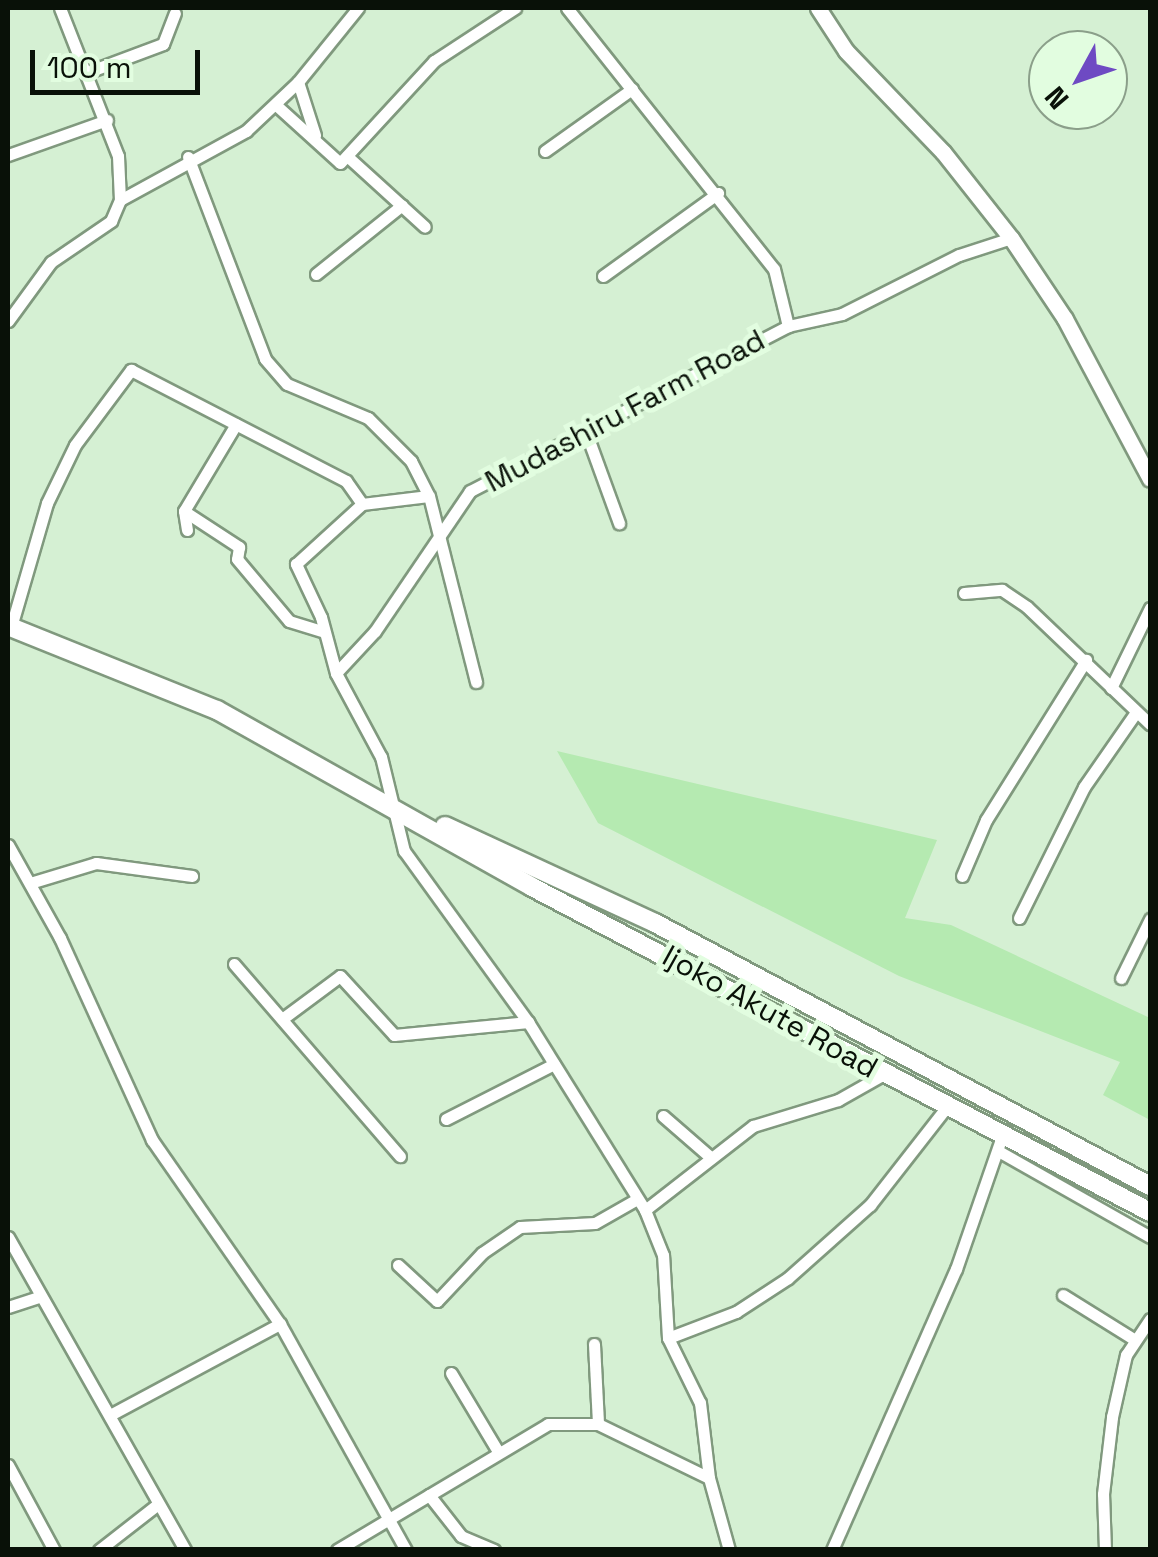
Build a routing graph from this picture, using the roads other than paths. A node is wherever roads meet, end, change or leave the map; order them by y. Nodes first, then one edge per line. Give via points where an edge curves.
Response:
1 (60, 8) edge
2 (358, 8) edge
3 (515, 8) edge
4 (567, 8) edge
5 (818, 8) edge
6 (175, 13) dead end
7 (88, 72) junction
8 (298, 82) junction
9 (632, 89) junction
10 (276, 106) junction
11 (107, 120) junction
12 (316, 139) junction
13 (545, 152) dead end
14 (8, 156) edge
15 (347, 156) junction
16 (188, 158) junction
17 (718, 194) junction
18 (120, 200) junction
19 (402, 206) junction
20 (425, 228) dead end
21 (1011, 238) junction
22 (316, 274) dead end
23 (603, 276) dead end
24 (8, 321) edge
25 (788, 326) junction
26 (236, 424) junction
27 (587, 435) junction
28 (1150, 480) edge
29 (428, 496) junction
30 (362, 504) junction
31 (184, 511) junction
32 (619, 522) dead end
33 (187, 530) dead end
34 (438, 540) junction
35 (964, 593) dead end
36 (1150, 608) edge
37 (9, 627) edge
38 (322, 631) junction
39 (1086, 660) junction
40 (336, 673) junction
41 (476, 682) dead end
42 (1111, 688) junction
43 (1134, 715) junction
44 (1150, 724) edge
45 (394, 805) junction
46 (8, 845) edge
47 (192, 876) dead end
48 (962, 876) dead end
49 (30, 882) junction
50 (1149, 915) edge
51 (1019, 918) dead end
52 (234, 964) dead end
53 (1121, 978) dead end
54 (282, 1019) junction
55 (528, 1022) junction
56 (554, 1064) junction
57 (884, 1074) junction
58 (948, 1106) junction
59 (662, 1116) dead end
60 (446, 1120) dead end
61 (1001, 1143) junction
62 (400, 1156) dead end
63 (709, 1156) junction
64 (1150, 1186) edge
65 (641, 1204) junction
66 (1150, 1212) edge
67 (8, 1237) edge
68 (1150, 1237) edge
69 (398, 1265) dead end
70 (1063, 1294) dead end
71 (40, 1297) junction
72 (8, 1306) edge
73 (1150, 1319) edge
74 (280, 1324) junction
75 (668, 1338) junction
76 (1135, 1340) junction
77 (594, 1344) dead end
78 (451, 1374) dead end
79 (110, 1415) junction
80 (598, 1424) junction
81 (497, 1450) junction
82 (8, 1464) edge
83 (709, 1478) junction
84 (430, 1495) junction
85 (158, 1504) junction
86 (388, 1518) junction
87 (54, 1550) edge
88 (98, 1550) edge
89 (185, 1550) edge
90 (338, 1550) edge
91 (406, 1550) edge
92 (494, 1550) edge
93 (730, 1550) edge
94 (832, 1550) edge
95 (1104, 1550) edge

1 - 7 street
2 - 8 street
3 - 15 street via 434,61
4 - 9 street
5 - 21 street via 846,51 943,152
6 - 7 street via 163,44
7 - 11 street
8 - 10 street
8 - 12 street
9 - 13 street
9 - 17 street
10 - 12 street
10 - 16 street via 215,151
11 - 14 street
11 - 18 street via 118,156
12 - 15 street via 334,164
15 - 19 street
16 - 18 street
16 - 29 street via 265,359 286,384 368,418 411,461
17 - 23 street
17 - 25 street via 774,269
18 - 24 street via 111,220 51,262
19 - 20 street
19 - 22 street
21 - 25 street, Mudashiru Farm Road via 959,255 842,314
21 - 28 street via 1065,319
25 - 27 street, Mudashiru Farm Road
26 - 30 street via 346,481
26 - 31 street
26 - 37 street via 131,370 74,445 47,503
27 - 32 street
27 - 34 street, Mudashiru Farm Road via 470,491
29 - 30 street
29 - 34 street
30 - 38 street via 296,564
31 - 33 street
31 - 38 street via 239,547 237,559 289,621
34 - 40 street, Mudashiru Farm Road via 375,631
34 - 41 street
35 - 39 street via 1002,590
36 - 42 street
37 - 45 main road, Ijoko Akute Road via 216,710
38 - 40 street
39 - 42 street
39 - 48 street via 986,820
40 - 45 street via 382,757
42 - 43 street
43 - 44 street
43 - 51 street via 1084,787
45 - 55 street via 404,850
45 - 57 main road, Ijoko Akute Road via 532,887
45 - 64 main road, Ijoko Akute Road via 552,870
46 - 49 street
47 - 49 street via 96,864
49 - 74 street via 152,1140
50 - 53 street
52 - 54 street
54 - 55 street via 340,976 394,1035
54 - 62 street
55 - 56 street
56 - 60 street
56 - 65 street via 629,1174
57 - 58 main road, Ijoko Akute Road
57 - 63 street via 838,1100 752,1126
58 - 61 main road, Ijoko Akute Road
58 - 75 street via 870,1205 788,1278 736,1312
59 - 63 street
61 - 66 main road, Ijoko Akute Road
61 - 68 street
61 - 94 street via 956,1269
63 - 65 street
65 - 69 street via 595,1223 520,1227 482,1253 437,1301
65 - 75 street via 663,1255
67 - 71 street
70 - 76 street
71 - 72 street
71 - 79 street
73 - 76 street
74 - 79 street
74 - 86 street
75 - 83 street via 700,1403
76 - 95 street via 1112,1417
77 - 80 street
78 - 81 street
79 - 85 street
80 - 81 street via 548,1424
80 - 83 street
81 - 84 street
82 - 87 street
83 - 93 street
84 - 86 street
84 - 92 street via 461,1536
85 - 88 street
85 - 89 street
86 - 90 street
86 - 91 street

